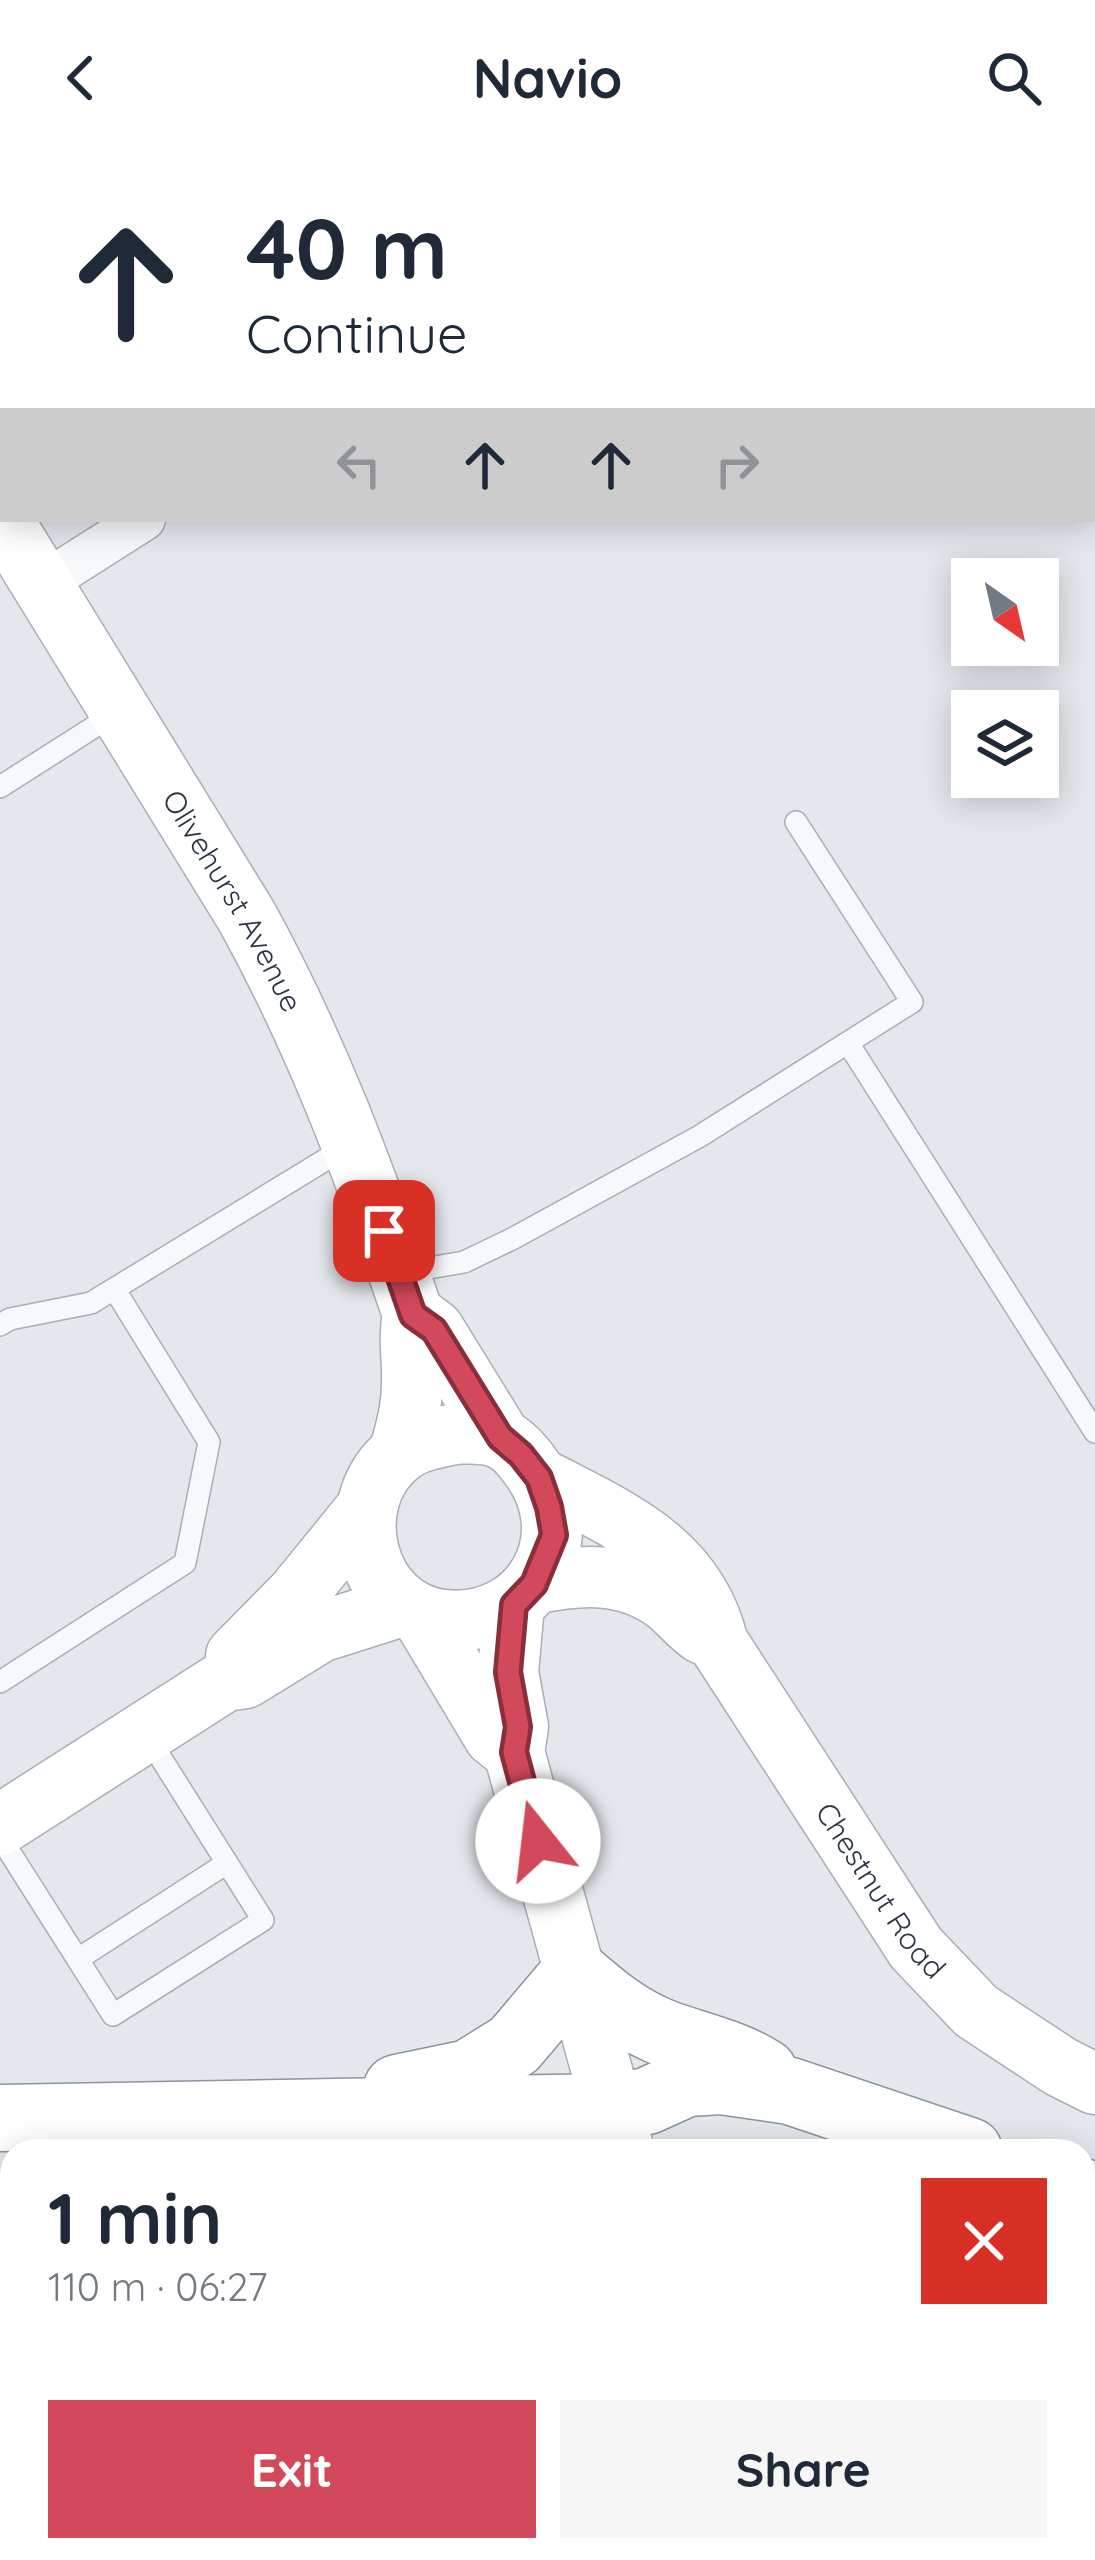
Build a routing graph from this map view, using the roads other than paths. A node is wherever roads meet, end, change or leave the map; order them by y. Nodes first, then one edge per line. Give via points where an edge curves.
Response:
1 (4, 522) edge
2 (139, 522) edge
3 (42, 584) junction
4 (120, 711) junction
5 (0, 787) edge
6 (796, 822) dead end
7 (848, 1043) junction
8 (354, 1142) junction
9 (115, 1290) junction
10 (406, 1294) junction
11 (0, 1325) edge
12 (1095, 1432) edge
13 (399, 1454) junction
14 (520, 1458) junction
15 (367, 1508) junction
16 (524, 1594) junction
17 (412, 1611) junction
18 (718, 1643) junction
19 (0, 1682) edge
20 (225, 1682) junction
21 (145, 1732) junction
22 (514, 1752) junction
23 (0, 1825) edge
24 (0, 1837) edge
25 (227, 1863) junction
26 (78, 1959) junction
27 (575, 1973) junction
28 (1095, 2084) edge
29 (790, 2091) junction
30 (295, 2115) junction
31 (0, 2118) edge
32 (618, 2129) edge
33 (933, 2139) edge

1 - 3 main road, Olivehurst Avenue
2 - 3 street
3 - 4 main road, Olivehurst Avenue
4 - 5 lane
4 - 8 main road, Olivehurst Avenue via 284,983
6 - 7 lane via 912,1002
7 - 10 lane via 700,1136
7 - 12 lane
8 - 9 lane
8 - 10 main road, Olivehurst Avenue
9 - 11 lane via 91,1304
9 - 19 lane via 209,1442 185,1563
10 - 13 main road, Olivehurst Avenue via 411,1399
10 - 14 main road, Olivehurst Avenue
13 - 14 main road via 460,1433
13 - 15 main road
14 - 16 main road via 554,1535
14 - 18 main road, Chestnut Road via 662,1548 711,1614
15 - 17 main road via 374,1571
15 - 20 main road via 231,1660
16 - 17 main road via 489,1617 465,1621
16 - 18 main road, Chestnut Road via 572,1576 606,1576 656,1595
16 - 22 main road via 508,1672
17 - 20 main road via 320,1632
17 - 22 main road via 494,1736
18 - 28 main road, Chestnut Road via 916,1948 976,2011
20 - 21 main road
21 - 23 main road
21 - 25 lane
22 - 27 main road
24 - 26 lane
25 - 26 lane
25 - 26 lane via 263,1920 113,2014
27 - 29 highway via 617,2010 734,2055
27 - 30 highway via 514,2045 469,2073
27 - 32 main road
29 - 32 highway via 687,2083 647,2101
29 - 33 highway
30 - 31 highway
30 - 32 highway

